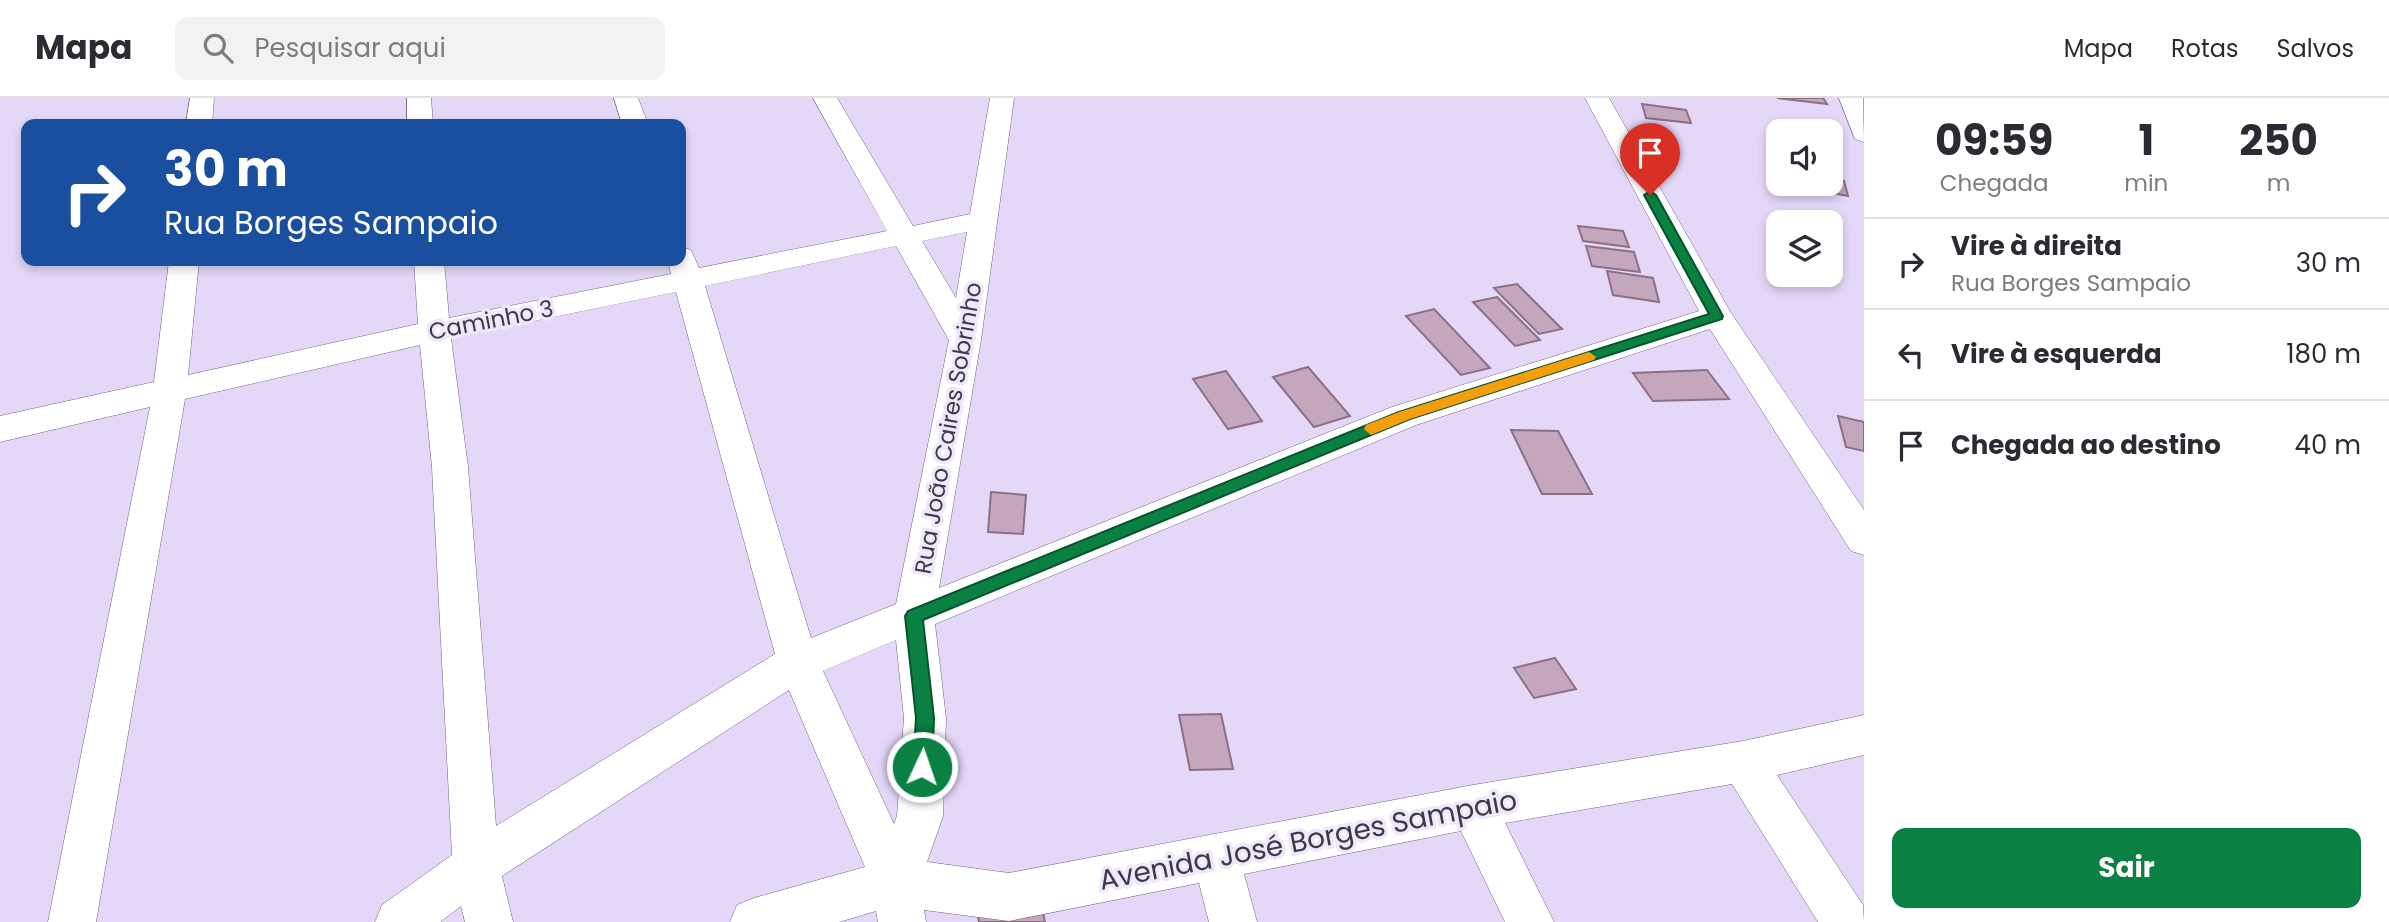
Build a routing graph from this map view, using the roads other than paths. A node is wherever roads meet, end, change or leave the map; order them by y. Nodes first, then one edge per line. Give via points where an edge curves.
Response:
1 (202, 98) edge
2 (419, 98) edge
3 (626, 98) edge
4 (825, 98) edge
5 (1002, 98) edge
6 (1597, 98) edge
7 (1851, 98) edge
8 (200, 119) edge
9 (420, 119) edge
10 (633, 119) edge
11 (1864, 134) edge
12 (984, 220) junction
13 (905, 236) junction
14 (183, 266) edge
15 (429, 266) edge
16 (685, 268) edge
17 (1717, 316) junction
18 (434, 331) junction
19 (965, 340) junction
20 (170, 391) junction
21 (0, 429) edge
22 (1864, 540) edge
23 (914, 616) junction
24 (798, 662) junction
25 (1864, 736) edge
26 (1742, 762) junction
27 (1473, 807) junction
28 (1216, 857) junction
29 (476, 866) junction
30 (899, 902) edge
31 (72, 922) edge
32 (399, 922) edge
33 (488, 922) edge
34 (754, 922) edge
35 (1233, 922) edge
36 (1530, 922) edge
37 (1846, 922) edge

1 - 8 street
2 - 9 street
3 - 10 street
4 - 13 street
5 - 12 street, Rua João Caires Sobrinho
6 - 17 street
7 - 11 street
12 - 13 street, Caminho 3
12 - 19 street, Rua João Caires Sobrinho
13 - 16 street, Caminho 3
13 - 19 street
14 - 20 street
15 - 18 street
16 - 18 street, Caminho 3
16 - 24 street
17 - 22 street
17 - 23 street via 1404,416
18 - 20 street, Caminho 3
18 - 29 street via 450,467
19 - 23 street, Rua João Caires Sobrinho
20 - 21 street, Caminho 3
20 - 31 street
23 - 24 street
23 - 30 street, Rua João Caires Sobrinho via 925,718 920,816
24 - 29 street
24 - 30 street
25 - 26 street, Avenida José Borges Sampaio
26 - 27 street, Avenida José Borges Sampaio
26 - 37 street
27 - 28 street, Avenida José Borges Sampaio
27 - 36 street
28 - 30 street, Avenida José Borges Sampaio via 1009,897
28 - 35 street
29 - 32 street
29 - 33 street
30 - 34 street, Avenida José Borges Sampaio

